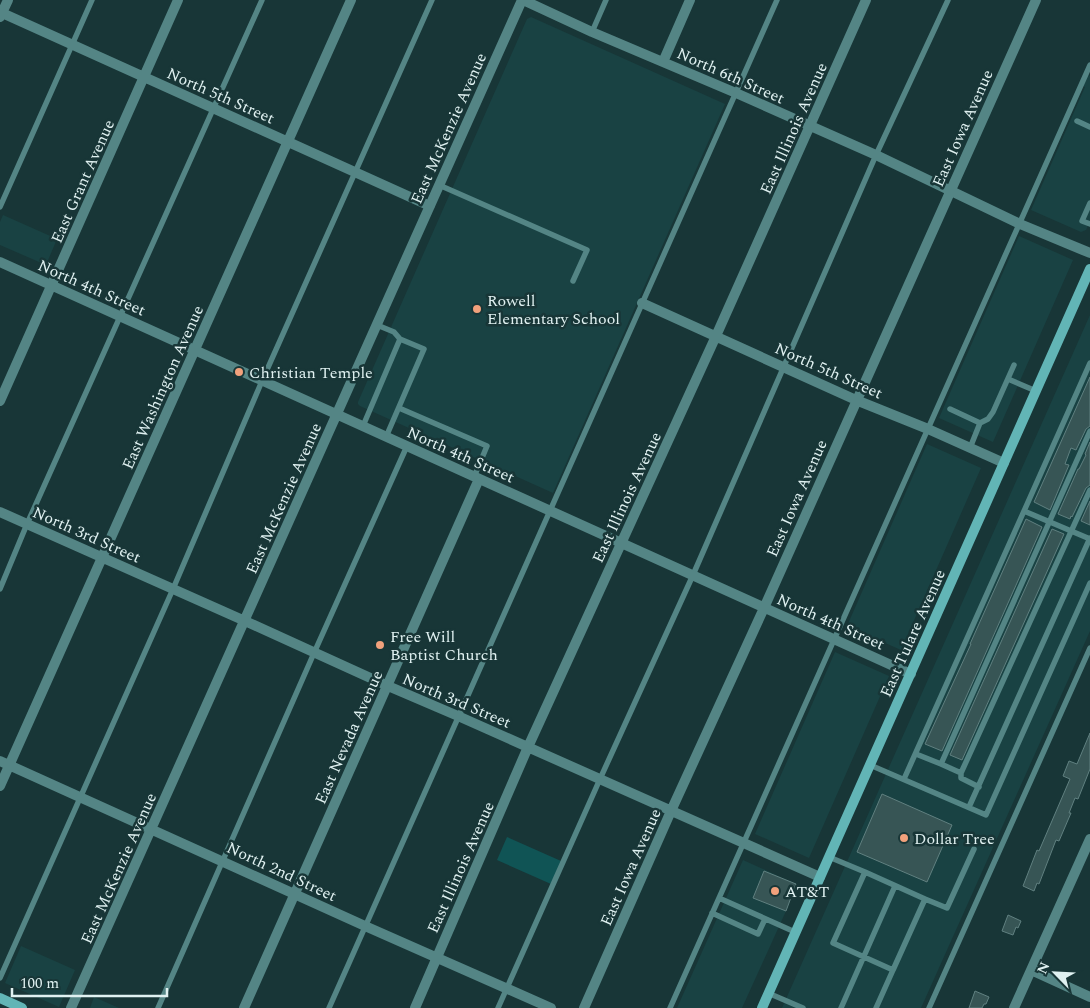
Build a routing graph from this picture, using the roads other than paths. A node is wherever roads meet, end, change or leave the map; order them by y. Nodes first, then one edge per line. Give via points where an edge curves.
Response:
1 (8, 0) edge
2 (92, 0) edge
3 (178, 0) edge
4 (262, 0) edge
5 (351, 0) edge
6 (432, 0) edge
7 (523, 0) edge
8 (606, 0) edge
9 (690, 0) edge
10 (777, 0) edge
11 (866, 0) edge
12 (948, 0) edge
13 (1036, 0) edge
14 (1, 14) edge
15 (592, 32) junction
16 (72, 45) junction
17 (663, 62) junction
18 (1090, 65) edge
19 (144, 77) junction
20 (736, 93) junction
21 (214, 108) junction
22 (1077, 121) dead end
23 (810, 127) junction
24 (1090, 127) edge
25 (288, 142) junction
26 (876, 155) junction
27 (356, 172) junction
28 (439, 185) junction
29 (950, 190) junction
30 (1090, 204) edge
31 (430, 206) junction
32 (0, 207) edge
33 (1020, 224) junction
34 (1090, 224) edge
35 (1090, 252) edge
36 (0, 262) edge
37 (1090, 269) edge
38 (573, 281) dead end
39 (51, 285) junction
40 (642, 303) junction
41 (120, 316) junction
42 (377, 324) junction
43 (716, 336) junction
44 (400, 339) junction
45 (195, 350) junction
46 (1090, 363) edge
47 (784, 366) junction
48 (1014, 366) dead end
49 (1008, 379) junction
50 (262, 380) junction
51 (1036, 391) junction
52 (856, 400) junction
53 (0, 401) edge
54 (399, 408) junction
55 (950, 409) dead end
56 (337, 414) junction
57 (980, 423) junction
58 (363, 426) junction
59 (928, 429) junction
60 (1090, 431) edge
61 (386, 437) junction
62 (407, 446) junction
63 (970, 448) junction
64 (1004, 463) junction
65 (477, 478) junction
66 (1090, 490) edge
67 (1024, 510) junction
68 (550, 511) junction
69 (0, 512) edge
70 (1050, 522) junction
71 (27, 524) junction
72 (1072, 531) junction
73 (1090, 539) edge
74 (622, 543) junction
75 (102, 558) junction
76 (693, 575) junction
77 (1090, 583) edge
78 (0, 589) edge
79 (173, 589) junction
80 (764, 608) junction
81 (244, 621) junction
82 (834, 639) junction
83 (1090, 648) edge
84 (314, 653) junction
85 (910, 674) junction
86 (388, 686) junction
87 (458, 716) junction
88 (528, 747) junction
89 (916, 754) junction
90 (5, 763) edge
91 (870, 764) junction
92 (941, 764) junction
93 (961, 773) junction
94 (600, 779) junction
95 (904, 779) junction
96 (0, 786) edge
97 (979, 786) junction
98 (81, 798) junction
99 (969, 808) junction
100 (671, 811) junction
101 (152, 829) junction
102 (1090, 839) edge
103 (743, 843) junction
104 (974, 849) dead end
105 (829, 857) junction
106 (223, 861) junction
107 (865, 872) junction
108 (820, 877) junction
109 (896, 886) junction
110 (295, 893) junction
111 (719, 898) junction
112 (925, 899) junction
113 (712, 913) junction
114 (765, 919) junction
115 (365, 926) junction
116 (795, 932) junction
117 (864, 957) junction
118 (437, 958) junction
119 (894, 970) junction
120 (1031, 970) junction
121 (0, 978) edge
122 (507, 988) junction
123 (768, 993) junction
124 (1090, 997) edge
125 (0, 998) edge
126 (22, 1008) edge
127 (72, 1008) edge
128 (158, 1008) edge
129 (244, 1008) edge
130 (329, 1008) edge
131 (415, 1008) edge
132 (498, 1008) edge
133 (551, 1008) edge
134 (584, 1008) edge
135 (670, 1008) edge
136 (762, 1008) edge
137 (803, 1008) edge
138 (841, 1008) edge
139 (876, 1008) edge
140 (929, 1008) edge
141 (1014, 1008) edge

1 - 14 street
2 - 16 lane
3 - 19 street, East Grant Avenue
4 - 21 lane
5 - 25 street, East Washington Avenue
6 - 27 lane
7 - 15 street, North 6th Street
7 - 28 street, East McKenzie Avenue
8 - 15 lane
9 - 17 street
10 - 20 lane
11 - 23 street, East Illinois Avenue
12 - 26 lane
13 - 29 street, East Iowa Avenue
14 - 16 street, North 5th Street
15 - 17 street, North 6th Street
16 - 19 street, North 5th Street
16 - 32 lane
17 - 20 street, North 6th Street
18 - 33 lane
19 - 21 street, North 5th Street
19 - 39 street, East Grant Avenue
20 - 23 street, North 6th Street
20 - 40 lane
21 - 25 street, North 5th Street
21 - 41 lane
22 - 24 lane
23 - 26 street, North 6th Street
23 - 43 street, East Illinois Avenue
25 - 27 street, North 5th Street
25 - 45 street, East Washington Avenue
26 - 29 street, North 6th Street
26 - 47 lane
27 - 31 street, North 5th Street
27 - 50 lane
28 - 31 street, East McKenzie Avenue
28 - 38 lane via 587,250
29 - 33 street, North 6th Street
29 - 52 street, East Iowa Avenue
30 - 34 lane via 1082,221
31 - 42 street, East McKenzie Avenue
33 - 35 street, North 6th Street
33 - 59 lane
36 - 39 street, North 4th Street
37 - 51 main road, East Tulare Avenue
39 - 41 street, North 4th Street
39 - 53 street, East Grant Avenue
40 - 43 street, North 5th Street
40 - 68 lane
41 - 45 street, North 4th Street
41 - 71 lane
42 - 44 lane via 394,332
42 - 56 street, East McKenzie Avenue
43 - 47 street, North 5th Street
43 - 74 street, East Illinois Avenue
44 - 54 lane via 424,349
44 - 58 lane
45 - 50 street, North 4th Street
45 - 75 street, East Washington Avenue
46 - 67 lane
47 - 52 street, North 5th Street
47 - 76 lane
48 - 49 lane
49 - 51 lane
49 - 57 lane via 993,412
50 - 56 street, North 4th Street
50 - 79 lane
51 - 64 main road, East Tulare Avenue
52 - 59 street, North 5th Street
52 - 80 street, East Iowa Avenue
54 - 61 lane
54 - 65 lane via 487,446
55 - 57 lane
56 - 58 street, North 4th Street
56 - 81 street, East McKenzie Avenue
57 - 63 lane
58 - 61 street, North 4th Street
59 - 63 street, North 5th Street
59 - 82 lane
60 - 70 lane
61 - 62 street, North 4th Street
62 - 65 street, North 4th Street
62 - 84 lane
63 - 64 street, North 5th Street
64 - 85 main road, East Tulare Avenue
65 - 68 street, North 4th Street
65 - 86 street, East Nevada Avenue
66 - 72 lane
67 - 70 lane
67 - 89 lane
68 - 74 street, North 4th Street
68 - 87 lane
69 - 71 street, North 3rd Street
70 - 72 lane
70 - 92 lane
71 - 75 street, North 3rd Street
71 - 78 lane
72 - 73 lane
72 - 93 lane
73 - 97 lane
74 - 76 street, North 4th Street
74 - 88 street, East Illinois Avenue
75 - 79 street, North 3rd Street
75 - 90 street, East Washington Avenue
76 - 80 street, North 4th Street
76 - 94 lane
77 - 99 lane via 986,815
79 - 81 street, North 3rd Street
79 - 98 lane
80 - 82 street, North 4th Street
80 - 100 street, East Iowa Avenue
81 - 84 street, North 3rd Street
81 - 101 street, East McKenzie Avenue
82 - 85 street, North 4th Street
82 - 103 lane
83 - 140 lane
84 - 86 street, North 3rd Street
84 - 106 lane
85 - 91 main road, East Tulare Avenue
86 - 87 street, North 3rd Street
86 - 110 street, East Nevada Avenue
87 - 88 street, North 3rd Street
87 - 115 lane
88 - 94 street, North 3rd Street
88 - 118 street, East Illinois Avenue
89 - 92 lane
89 - 95 lane
90 - 96 street, East Washington Avenue
90 - 98 street, North 2nd Street
91 - 95 lane
91 - 105 main road, East Tulare Avenue
92 - 93 lane
93 - 97 lane via 960,778
94 - 100 street, North 3rd Street
94 - 122 lane
95 - 99 lane
97 - 99 lane
98 - 101 street, North 2nd Street
98 - 121 lane
100 - 103 street, North 3rd Street
100 - 134 street, East Iowa Avenue
101 - 106 street, North 2nd Street
101 - 127 street, East McKenzie Avenue
102 - 120 street
103 - 108 street, North 3rd Street
103 - 111 lane
104 - 112 lane via 947,908
105 - 107 lane
105 - 108 main road, East Tulare Avenue
106 - 110 street, North 2nd Street
106 - 128 lane
107 - 109 lane
107 - 117 lane via 833,943
108 - 116 main road, East Tulare Avenue
109 - 112 lane
109 - 117 lane
110 - 115 street, North 2nd Street
110 - 129 street, East Nevada Avenue
111 - 113 lane
111 - 114 lane
112 - 119 lane
113 - 114 lane via 758,934
113 - 135 lane
114 - 116 lane
115 - 118 street, North 2nd Street
115 - 130 lane
116 - 123 main road, East Tulare Avenue
117 - 119 lane
117 - 138 lane
118 - 122 street, North 2nd Street
118 - 131 street, East Illinois Avenue
119 - 139 lane
120 - 124 street
120 - 141 street
122 - 132 lane
122 - 133 street, North 2nd Street
123 - 136 main road, East Tulare Avenue
123 - 137 lane
125 - 126 main road

